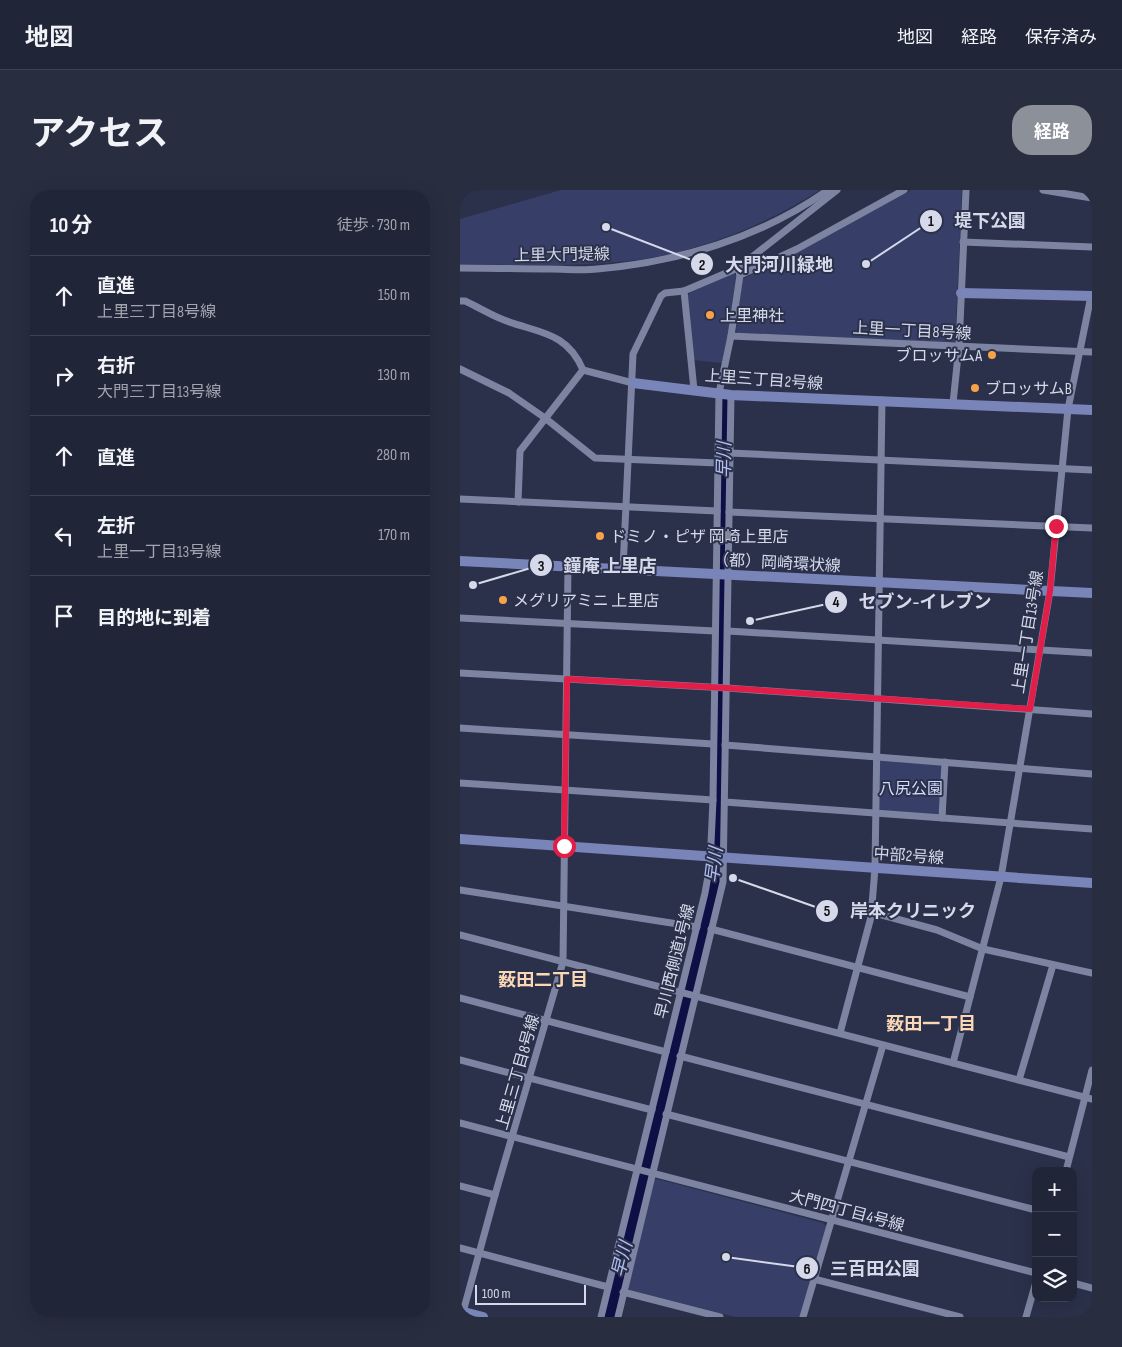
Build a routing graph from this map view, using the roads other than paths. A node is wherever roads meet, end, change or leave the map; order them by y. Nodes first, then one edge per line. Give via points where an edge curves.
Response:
1 (828, 190) edge
2 (837, 190) edge
3 (904, 190) edge
4 (966, 190) edge
5 (1043, 190) edge
6 (1092, 198) edge
7 (963, 242) junction
8 (1092, 247) edge
9 (460, 268) edge
10 (739, 272) junction
11 (684, 291) junction
12 (961, 293) junction
13 (1092, 294) edge
14 (460, 301) edge
15 (731, 336) junction
16 (959, 346) junction
17 (1079, 352) junction
18 (1092, 352) edge
19 (460, 369) edge
20 (583, 370) junction
21 (633, 383) junction
22 (694, 390) junction
23 (719, 393) junction
24 (730, 395) junction
25 (882, 400) junction
26 (953, 403) junction
27 (1068, 409) junction
28 (1092, 410) edge
29 (545, 418) junction
30 (730, 453) junction
31 (628, 459) junction
32 (881, 460) junction
33 (718, 463) junction
34 (1062, 468) junction
35 (1092, 470) edge
36 (460, 499) edge
37 (518, 502) junction
38 (626, 507) junction
39 (717, 511) junction
40 (729, 512) junction
41 (879, 518) junction
42 (1056, 526) junction
43 (1092, 528) edge
44 (460, 561) edge
45 (568, 566) junction
46 (623, 568) junction
47 (716, 573) junction
48 (729, 574) junction
49 (878, 582) junction
50 (1050, 591) junction
51 (1092, 593) edge
52 (460, 618) edge
53 (568, 623) junction
54 (715, 631) junction
55 (728, 631) junction
56 (877, 640) junction
57 (1040, 650) junction
58 (1092, 653) edge
59 (460, 673) edge
60 (567, 679) junction
61 (715, 687) junction
62 (727, 688) junction
63 (877, 698) junction
64 (1030, 709) junction
65 (1092, 714) edge
66 (460, 728) edge
67 (566, 734) junction
68 (714, 744) junction
69 (725, 745) junction
70 (876, 757) junction
71 (945, 762) junction
72 (1019, 768) junction
73 (1092, 774) edge
74 (460, 783) edge
75 (565, 790) junction
76 (713, 800) junction
77 (725, 802) junction
78 (875, 813) junction
79 (942, 818) junction
80 (1010, 823) junction
81 (1092, 829) edge
82 (460, 839) edge
83 (564, 846) junction
84 (711, 856) junction
85 (724, 857) junction
86 (875, 868) junction
87 (1001, 877) junction
88 (1092, 883) edge
89 (460, 890) edge
90 (563, 906) junction
91 (871, 912) junction
92 (697, 927) junction
93 (711, 930) junction
94 (460, 935) edge
95 (983, 948) junction
96 (562, 962) junction
97 (1053, 965) junction
98 (857, 968) junction
99 (1092, 974) edge
100 (680, 992) junction
101 (695, 996) junction
102 (970, 997) junction
103 (460, 998) edge
104 (546, 1020) junction
105 (840, 1033) junction
106 (883, 1044) junction
107 (666, 1052) junction
108 (680, 1056) junction
109 (460, 1060) edge
110 (953, 1063) junction
111 (1092, 1070) edge
112 (529, 1078) junction
113 (1019, 1080) junction
114 (1088, 1098) edge
115 (865, 1103) junction
116 (652, 1110) junction
117 (666, 1114) junction
118 (460, 1123) edge
119 (512, 1137) junction
120 (1069, 1157) junction
121 (848, 1161) junction
122 (1067, 1167) edge
123 (637, 1169) junction
124 (652, 1174) junction
125 (460, 1186) edge
126 (495, 1195) junction
127 (1032, 1209) edge
128 (831, 1220) junction
129 (460, 1248) edge
130 (480, 1253) junction
131 (1032, 1273) edge
132 (814, 1279) junction
133 (1077, 1284) edge
134 (608, 1286) junction
135 (1092, 1288) edge
136 (623, 1292) junction
137 (1032, 1296) edge
138 (462, 1311) edge
139 (479, 1316) edge
140 (601, 1317) edge
141 (618, 1317) edge
142 (720, 1317) edge
143 (803, 1317) edge
144 (960, 1317) edge
145 (1026, 1317) edge

1 - 9 street, 上里大門堤線 via 767,226 726,242 657,261 595,270
2 - 10 street
3 - 10 street via 797,249
4 - 7 street
5 - 6 street
7 - 8 street
7 - 12 street
10 - 11 street
10 - 15 street, 早川西側道1号線
11 - 21 street via 662,296 633,354
11 - 22 street
12 - 13 street
12 - 16 street
13 - 17 street, 上里一丁目13号線
14 - 20 street via 554,336 578,356
15 - 16 street, 上里一丁目8号線
15 - 23 street, 早川西側道1号線
16 - 17 street, 上里一丁目8号線
16 - 26 street
17 - 18 street, 上里一丁目8号線
17 - 27 street, 上里一丁目13号線
19 - 29 street via 508,393
20 - 21 street, 上里三丁目2号線
20 - 29 street
21 - 22 street, 上里三丁目2号線
21 - 31 street
22 - 23 street, 上里三丁目2号線
23 - 24 street, 上里三丁目2号線
23 - 33 street, 早川西側道1号線
24 - 25 street, 上里三丁目2号線
24 - 30 street
25 - 26 street, 上里三丁目2号線
25 - 32 street
26 - 27 street, 上里三丁目2号線
27 - 28 street, 上里三丁目2号線
27 - 34 street, 上里一丁目13号線
29 - 31 street via 595,458
29 - 37 street via 520,451
30 - 32 street
30 - 40 street
31 - 33 street
31 - 38 street
32 - 34 street
32 - 41 street
33 - 39 street, 早川西側道1号線
34 - 35 street
34 - 42 street, 上里一丁目13号線
36 - 37 street
37 - 38 street
38 - 39 street
38 - 46 street
39 - 47 street, 早川西側道1号線
40 - 41 street
40 - 48 street
41 - 42 street
41 - 49 street
42 - 43 street
42 - 50 street, 上里一丁目13号線
44 - 45 street, （都）岡崎環状線
45 - 46 street, （都）岡崎環状線
45 - 53 street, 上里三丁目8号線
46 - 47 street, （都）岡崎環状線
47 - 48 street, （都）岡崎環状線
47 - 54 street, 早川西側道1号線
48 - 49 street, （都）岡崎環状線
48 - 55 street
49 - 50 street, （都）岡崎環状線
49 - 56 street
50 - 51 street, （都）岡崎環状線
50 - 57 street, 上里一丁目13号線
52 - 53 street
53 - 54 street
53 - 60 street, 上里三丁目8号線
54 - 61 street, 早川西側道1号線
55 - 56 street
55 - 62 street
56 - 57 street
56 - 63 street
57 - 58 street
57 - 64 street, 上里一丁目13号線
59 - 60 street
60 - 61 street
60 - 67 street, 上里三丁目8号線
61 - 62 street
61 - 68 street, 早川西側道1号線
62 - 63 street
62 - 69 street
63 - 64 street
63 - 70 street
64 - 65 street
64 - 72 street, 上里一丁目13号線
66 - 67 street
67 - 68 street
67 - 75 street, 上里三丁目8号線
68 - 76 street, 早川西側道1号線
69 - 70 street
69 - 77 street
70 - 71 street
70 - 78 street
71 - 72 street
71 - 79 street
72 - 73 street
72 - 80 street, 上里一丁目13号線
74 - 75 street
75 - 76 street
75 - 83 street, 上里三丁目8号線
76 - 84 street, 早川西側道1号線
77 - 78 street
77 - 85 street
78 - 79 street
78 - 86 street
79 - 80 street
80 - 81 street
80 - 87 street, 上里一丁目13号線
82 - 83 street
83 - 84 street
83 - 90 street, 上里三丁目8号線
84 - 85 street, 中部2号線
84 - 92 street, 早川西側道1号線
85 - 86 street, 中部2号線
85 - 93 street via 723,882
86 - 87 street, 中部2号線
86 - 91 street
87 - 88 street, 中部2号線
87 - 95 street, 上里一丁目13号線
89 - 90 street
90 - 92 street
90 - 96 street, 上里三丁目8号線
91 - 95 street via 937,930
91 - 98 street
92 - 100 street, 早川西側道1号線
93 - 98 street
93 - 101 street
94 - 96 street
95 - 97 street
95 - 102 street, 上里一丁目13号線
96 - 100 street
96 - 104 street, 上里三丁目8号線
97 - 99 street
97 - 113 street
98 - 102 street
98 - 105 street
100 - 101 street
100 - 107 street, 早川西側道1号線
101 - 105 street
101 - 108 street
102 - 110 street, 上里一丁目13号線
103 - 104 street
104 - 107 street
104 - 112 street, 上里三丁目8号線
105 - 106 street
106 - 110 street
106 - 115 street
107 - 116 street, 早川西側道1号線
108 - 115 street
108 - 117 street
109 - 112 street
110 - 113 street
111 - 114 street
112 - 116 street
112 - 119 street, 上里三丁目8号線
113 - 114 street
114 - 120 street
115 - 120 street
115 - 121 street
116 - 123 street, 早川西側道1号線
117 - 121 street
117 - 124 street
118 - 119 street
119 - 123 street
119 - 126 street, 上里三丁目8号線
120 - 122 street
121 - 127 street
121 - 128 street
123 - 124 street, 大門四丁目4号線
123 - 134 street, 早川西側道1号線
124 - 128 street, 大門四丁目4号線
124 - 136 street
125 - 126 street
126 - 130 street, 上里三丁目8号線
128 - 131 street, 大門四丁目4号線
128 - 132 street
129 - 130 street
130 - 134 street
130 - 138 street, 上里三丁目8号線
132 - 143 street
132 - 144 street
133 - 135 street
134 - 140 street, 早川西側道1号線
136 - 141 street
136 - 142 street
137 - 145 street
138 - 139 street

